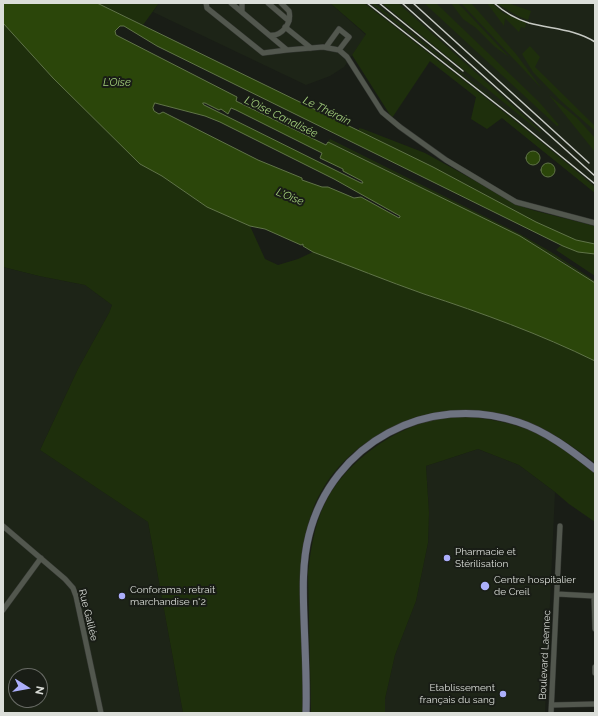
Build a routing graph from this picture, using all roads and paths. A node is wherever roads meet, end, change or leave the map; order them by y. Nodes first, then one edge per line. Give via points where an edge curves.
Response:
1 (206, 3) edge
2 (231, 3) edge
3 (242, 3) edge
4 (268, 3) edge
5 (281, 3) edge
6 (242, 12) junction
7 (289, 21) junction
8 (285, 27) junction
9 (268, 34) junction
10 (326, 47) junction
11 (311, 48) junction
12 (287, 50) junction
13 (339, 50) junction
14 (595, 223) edge
15 (595, 469) edge
16 (3, 526) edge
17 (560, 526) dead end
18 (40, 558) junction
19 (557, 594) junction
20 (594, 596) edge
21 (3, 610) edge
22 (595, 629) edge
23 (595, 667) edge
24 (595, 673) edge
25 (595, 704) edge
26 (552, 705) junction
27 (101, 713) edge
28 (306, 713) edge
29 (551, 713) edge

1 - 12 street via 207,8 263,53
2 - 6 street
3 - 6 street
4 - 7 street
5 - 7 street via 289,10
6 - 9 street
7 - 8 street
8 - 9 street via 278,34
8 - 11 street
9 - 12 street
10 - 11 street
10 - 13 street
10 - 13 street via 339,29 349,37
11 - 12 street
13 - 14 street via 347,57 382,112 446,160 516,202
15 - 28 main road via 558,442 532,428 500,417 474,413 446,414 414,421 384,435 363,449 329,487 316,512 308,539 303,585
16 - 18 street, Rue Galilée
17 - 19 street, Boulevard Laennec
18 - 21 street
18 - 27 street, Rue Galilée via 68,582 75,593
19 - 20 street
19 - 26 street, Boulevard Laennec
20 - 22 street
23 - 24 street
25 - 26 street
26 - 29 street, Boulevard Laennec

